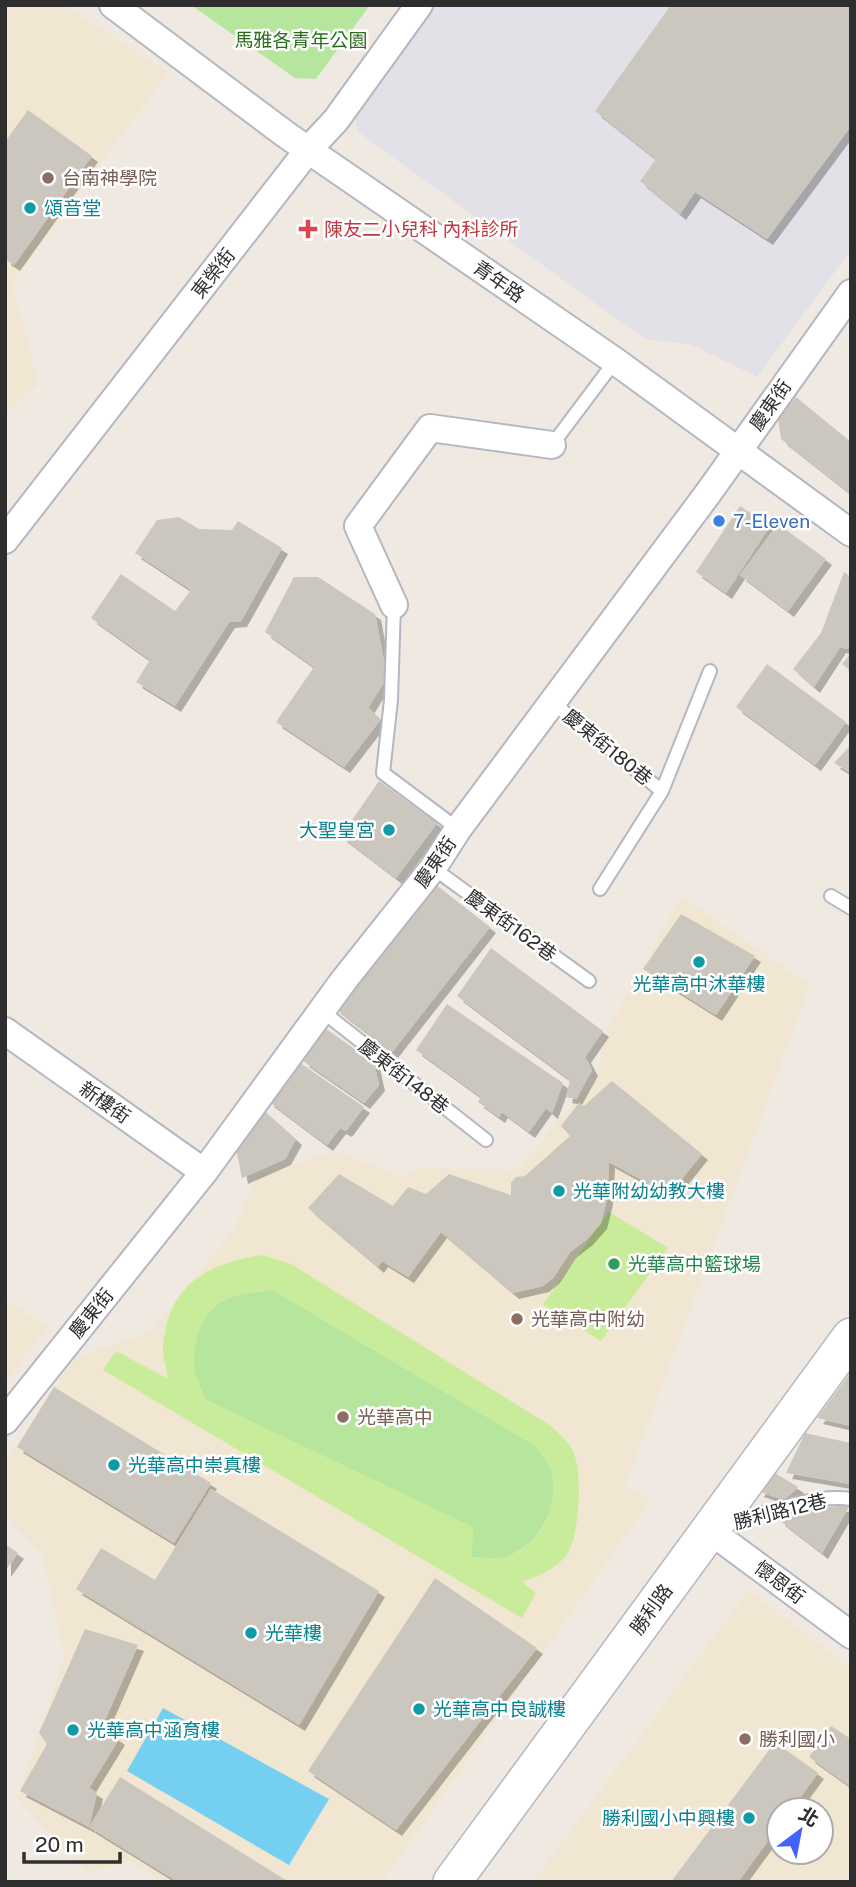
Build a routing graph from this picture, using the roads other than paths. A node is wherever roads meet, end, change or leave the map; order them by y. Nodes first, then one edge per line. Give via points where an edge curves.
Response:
1 (113, 5) edge
2 (419, 5) edge
3 (309, 149) junction
4 (851, 293) edge
5 (615, 361) junction
6 (552, 445) joint
7 (738, 451) junction
8 (851, 533) edge
9 (5, 540) edge
10 (394, 604) joint
11 (709, 671) dead end
12 (553, 703) junction
13 (662, 791) junction
14 (458, 829) junction
15 (433, 868) junction
16 (600, 889) dead end
17 (831, 896) dead end
18 (851, 908) edge
19 (589, 981) dead end
20 (321, 1011) junction
21 (5, 1031) edge
22 (486, 1140) dead end
23 (204, 1172) junction
24 (851, 1337) edge
25 (5, 1421) edge
26 (851, 1499) edge
27 (709, 1530) junction
28 (851, 1635) edge
29 (452, 1882) edge

1 - 3 street, 青年路
2 - 3 street, 東榮街 via 336,120
3 - 5 street, 青年路
3 - 9 street, 東榮街
4 - 7 street, 慶東街
5 - 6 lane
5 - 7 street, 青年路
6 - 10 street via 430,428 358,526
7 - 8 street, 青年路
7 - 12 street, 慶東街
10 - 14 lane via 383,772
11 - 13 lane, 慶東街180巷
12 - 13 lane, 慶東街180巷
12 - 14 street, 慶東街
13 - 16 lane, 慶東街180巷
14 - 15 street, 慶東街
15 - 19 lane, 慶東街162巷
15 - 20 street, 慶東街
17 - 18 lane
20 - 22 lane, 慶東街148巷
20 - 23 street, 慶東街
21 - 23 street, 新樓街
23 - 25 street, 慶東街
24 - 27 street, 勝利路
26 - 27 lane, 勝利路12巷 via 837,1497 774,1510
27 - 28 street, 懷恩街
27 - 29 street, 勝利路

